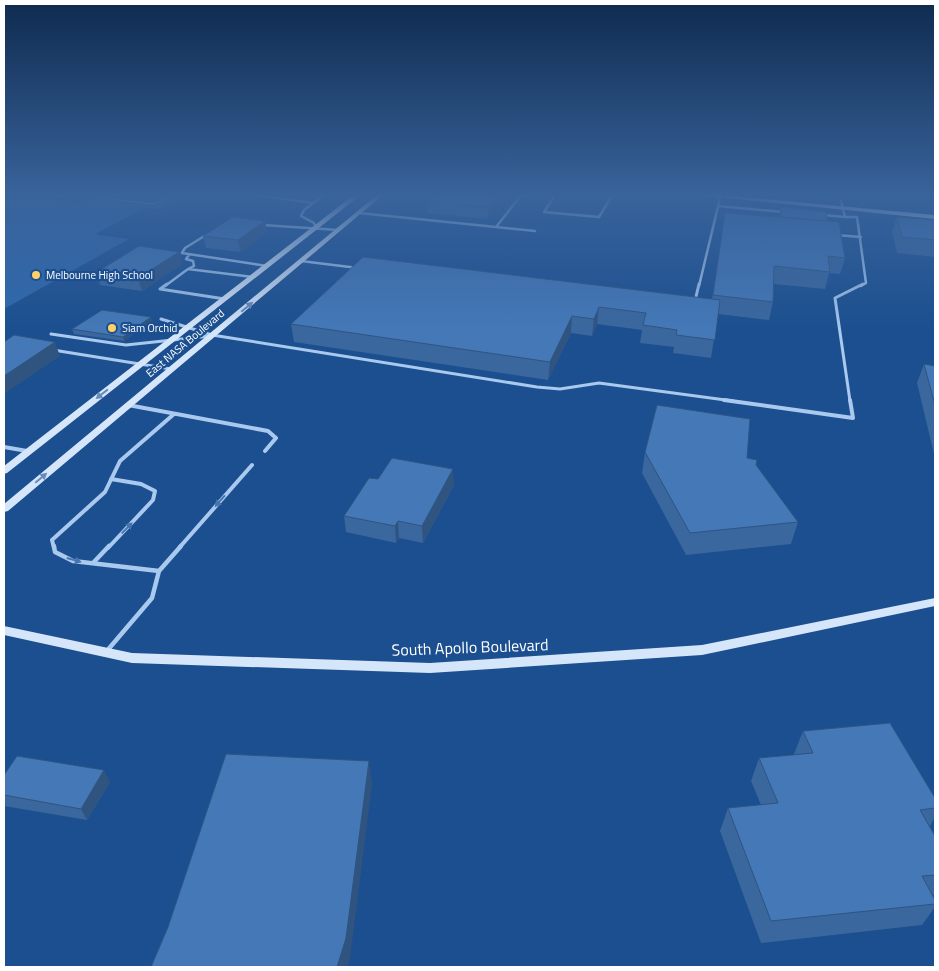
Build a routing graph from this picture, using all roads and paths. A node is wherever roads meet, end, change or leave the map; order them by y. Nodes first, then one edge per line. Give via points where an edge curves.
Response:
1 (198, 239) edge
2 (301, 239) edge
3 (327, 239) edge
4 (710, 239) edge
5 (861, 239) edge
6 (189, 256) junction
7 (301, 261) junction
8 (267, 266) junction
9 (360, 268) edge
10 (188, 270) junction
11 (252, 277) junction
12 (225, 299) junction
13 (694, 308) edge
14 (161, 320) dead end
15 (189, 327) junction
16 (51, 334) dead end
17 (212, 336) junction
18 (170, 342) junction
19 (52, 350) edge
20 (141, 364) junction
21 (172, 369) junction
22 (128, 405) junction
23 (174, 414) junction
24 (4, 447) edge
25 (265, 451) dead end
26 (29, 452) junction
27 (252, 465) dead end
28 (4, 471) edge
29 (111, 479) junction
30 (4, 509) edge
31 (94, 563) junction
32 (159, 570) junction
33 (935, 602) edge
34 (4, 631) edge
35 (104, 653) junction

1 - 6 lane via 184,248 182,253
2 - 8 main road, East NASA Boulevard
3 - 7 main road, East NASA Boulevard
4 - 13 lane
5 - 17 lane via 866,283 835,298 853,418 599,383 560,389 537,387
6 - 8 lane
6 - 10 lane via 186,259 193,261 194,266
7 - 9 lane
17 -> 7 main road, East NASA Boulevard
8 - 11 main road, East NASA Boulevard
10 - 11 lane
10 - 12 lane via 160,289
11 - 12 main road, East NASA Boulevard
12 - 15 main road, East NASA Boulevard
14 - 15 lane
15 - 17 lane
15 - 18 main road, East NASA Boulevard
16 - 18 lane via 117,345
17 - 18 lane
17 - 21 main road, East NASA Boulevard
18 - 20 main road, East NASA Boulevard
19 - 20 lane
20 - 21 lane
20 -> 26 main road, East NASA Boulevard
21 - 22 main road, East NASA Boulevard
22 - 23 lane
30 -> 22 main road, East NASA Boulevard
23 - 25 lane via 268,431 276,438
23 - 29 lane via 120,461
24 - 26 lane
26 - 28 main road, East NASA Boulevard
27 -> 32 lane
29 -> 31 lane via 105,492 52,540 54,552 73,561
31 -> 29 lane via 154,500 155,491 141,484
31 - 32 lane
32 - 35 lane via 152,598
33 - 35 main road, South Apollo Boulevard via 702,650 430,668 132,658
34 - 35 main road, South Apollo Boulevard

